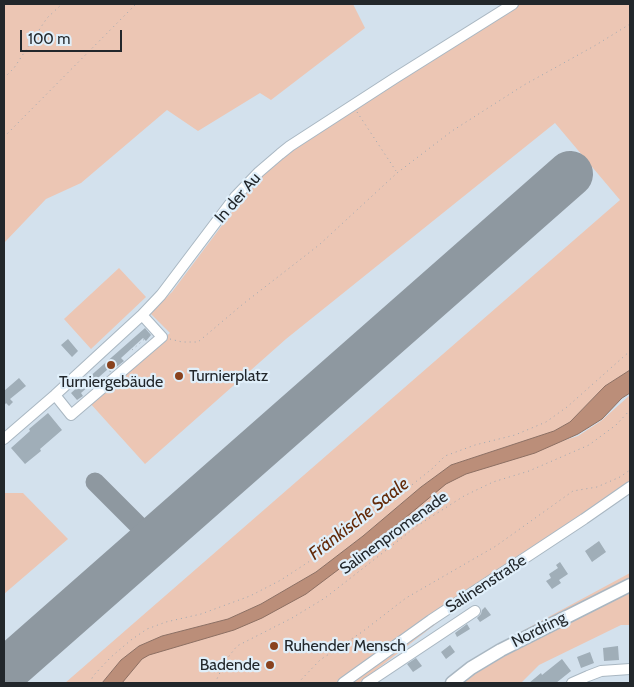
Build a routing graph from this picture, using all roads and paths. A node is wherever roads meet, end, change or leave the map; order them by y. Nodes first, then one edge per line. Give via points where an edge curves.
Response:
1 (62, 4) edge
2 (136, 4) edge
3 (512, 4) edge
4 (630, 24) edge
5 (4, 78) edge
6 (352, 106) junction
7 (4, 136) edge
8 (397, 172) junction
9 (142, 315) junction
10 (149, 335) dead end
11 (162, 337) junction
12 (630, 351) edge
13 (129, 354) dead end
14 (55, 395) junction
15 (630, 410) edge
16 (4, 439) edge
17 (630, 470) edge
18 (630, 487) edge
19 (630, 584) edge
20 (475, 612) dead end
21 (630, 669) edge
22 (90, 683) edge
23 (215, 683) edge
24 (298, 683) edge
25 (343, 683) edge
26 (367, 683) edge
27 (452, 683) edge
28 (572, 683) edge

1 - 5 path via 47,18
2 - 7 path
3 - 6 street, In der Au
4 - 8 path via 524,85 452,131
6 - 8 path
6 - 9 street, In der Au via 290,146 259,172 235,197 161,295
8 - 11 path via 319,245 198,342
9 - 11 street
9 - 14 street, In der Au
10 - 13 path
11 - 14 street via 71,415
12 - 22 path via 546,422 445,456 378,512 281,580 202,614 147,629 111,657
14 - 16 street, In der Au
15 - 23 path, Salinenpromenade via 616,425 588,445 529,471 493,482 417,526 325,598 237,646
17 - 24 path via 597,487 573,491 496,546 406,598 320,660
18 - 25 street, Salinenstraße via 430,620
19 - 27 main road, Nordring via 501,650
20 - 26 street, Salinenstraße
21 - 28 street via 601,671

